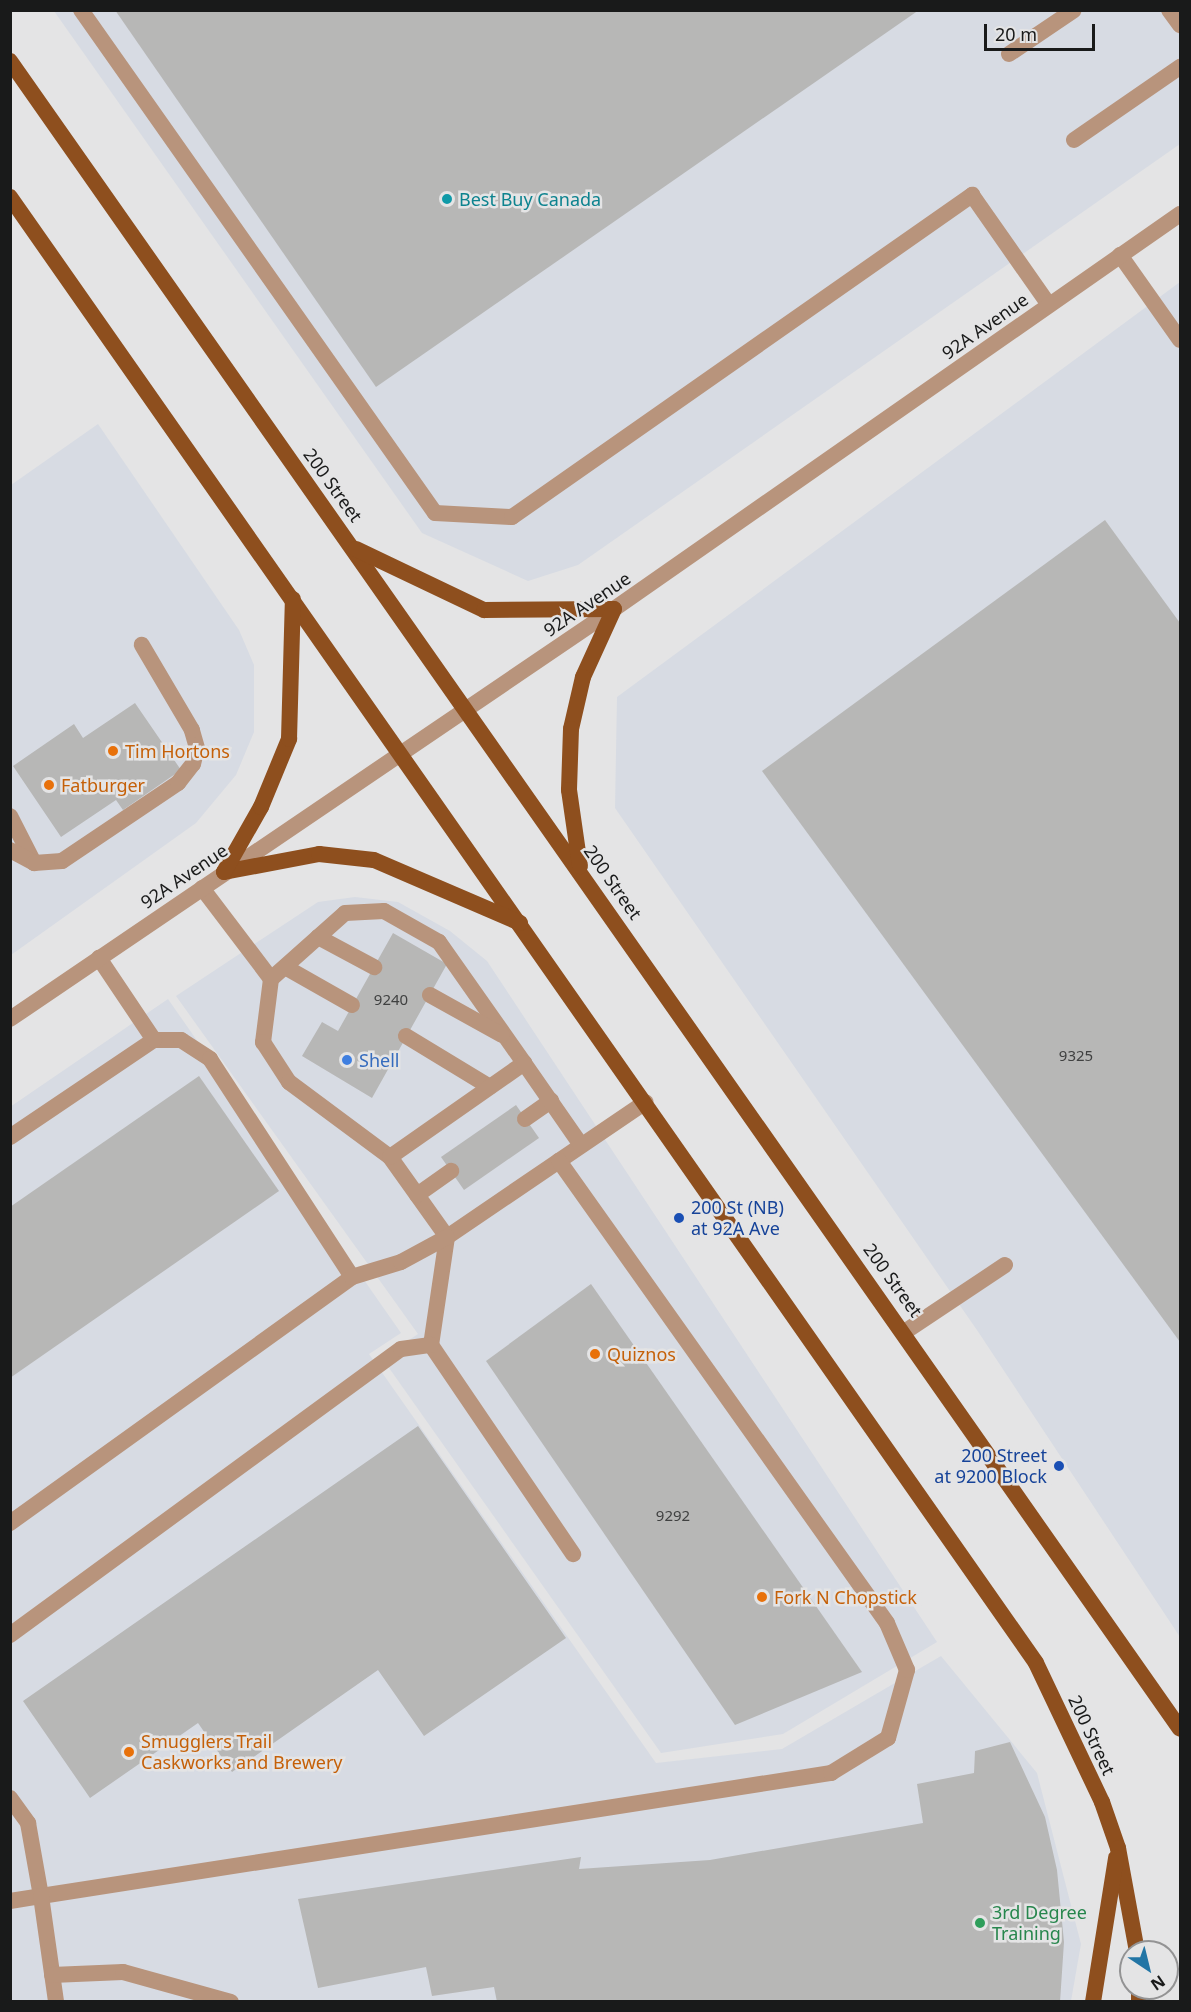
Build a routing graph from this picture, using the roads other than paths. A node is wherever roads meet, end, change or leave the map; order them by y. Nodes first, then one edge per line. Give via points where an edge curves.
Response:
1 (81, 10) edge
2 (1074, 10) edge
3 (1169, 10) edge
4 (1180, 25) edge
5 (1009, 54) dead end
6 (10, 61) edge
7 (1180, 67) edge
8 (1074, 140) dead end
9 (10, 197) edge
10 (1180, 214) edge
11 (1120, 255) junction
12 (1049, 305) junction
13 (1180, 340) edge
14 (355, 549) junction
15 (293, 600) junction
16 (614, 609) junction
17 (142, 645) dead end
18 (467, 708) junction
19 (401, 753) junction
20 (10, 816) edge
21 (10, 850) edge
22 (34, 863) junction
23 (580, 870) junction
24 (224, 872) junction
25 (202, 888) junction
26 (521, 923) junction
27 (318, 938) junction
28 (99, 958) junction
29 (285, 967) junction
30 (374, 967) dead end
31 (271, 979) junction
32 (430, 994) dead end
33 (352, 1005) dead end
34 (10, 1019) edge
35 (406, 1036) dead end
36 (505, 1036) junction
37 (154, 1040) junction
38 (524, 1063) junction
39 (490, 1087) junction
40 (551, 1101) junction
41 (646, 1101) junction
42 (525, 1119) dead end
43 (10, 1137) edge
44 (582, 1145) junction
45 (390, 1157) junction
46 (559, 1161) junction
47 (451, 1171) dead end
48 (417, 1195) junction
49 (447, 1237) junction
50 (1005, 1265) dead end
51 (352, 1277) junction
52 (906, 1331) junction
53 (431, 1345) junction
54 (10, 1523) edge
55 (573, 1554) dead end
56 (10, 1635) edge
57 (1180, 1729) edge
58 (10, 1797) edge
59 (1118, 1848) junction
60 (41, 1896) junction
61 (10, 1901) edge
62 (1135, 1940) edge
63 (52, 1975) junction
64 (56, 2001) edge
65 (231, 2001) edge
66 (1093, 2001) edge

1 - 12 street via 435,513 512,517 972,195
2 - 5 street
3 - 4 street
6 - 14 main road, 200 Street
7 - 8 street
9 - 15 main road, 200 Street
10 - 11 street, 92A Avenue
11 - 12 street, 92A Avenue
11 - 13 street
12 - 16 street, 92A Avenue
14 - 16 main road via 484,610
14 - 18 main road, 200 Street
15 - 19 main road, 200 Street
15 - 24 main road via 289,739 261,807
16 - 18 street, 92A Avenue
16 - 23 main road via 584,677 571,729 569,790
17 - 22 street via 192,730 197,748 193,764 178,783 62,861
18 - 19 street, 92A Avenue
18 - 23 main road, 200 Street
19 - 24 street, 92A Avenue
19 - 26 main road, 200 Street
20 - 22 street
21 - 22 street
23 - 52 main road, 200 Street
24 - 25 street, 92A Avenue
24 - 26 main road via 319,854 374,861
25 - 28 street, 92A Avenue
25 - 31 street
26 - 41 main road, 200 Street
27 - 29 street
27 - 30 street
27 - 36 street via 345,913 384,911 439,942
28 - 34 street, 92A Avenue
28 - 37 street
29 - 31 street
29 - 33 street
31 - 45 street via 263,1042 289,1082
32 - 36 street
35 - 39 street
36 - 38 street
37 - 43 street
37 - 51 street via 181,1040 210,1059
38 - 39 street
38 - 40 street
39 - 45 street
40 - 42 street
40 - 44 street
41 - 44 street
41 - 59 main road, 200 Street via 1036,1663 1102,1802
44 - 46 street
45 - 48 street
46 - 49 street
46 - 60 street via 887,1623 907,1670 888,1738 831,1773
47 - 48 street
48 - 49 street
49 - 51 street via 401,1262
49 - 53 street
50 - 52 street
51 - 54 street
52 - 57 main road, 200 Street
53 - 55 street
53 - 56 street via 401,1349
58 - 60 street via 28,1823
59 - 62 main road, 200 Street
59 - 66 main road
60 - 61 street
60 - 63 street
63 - 64 street
63 - 65 street via 123,1972

